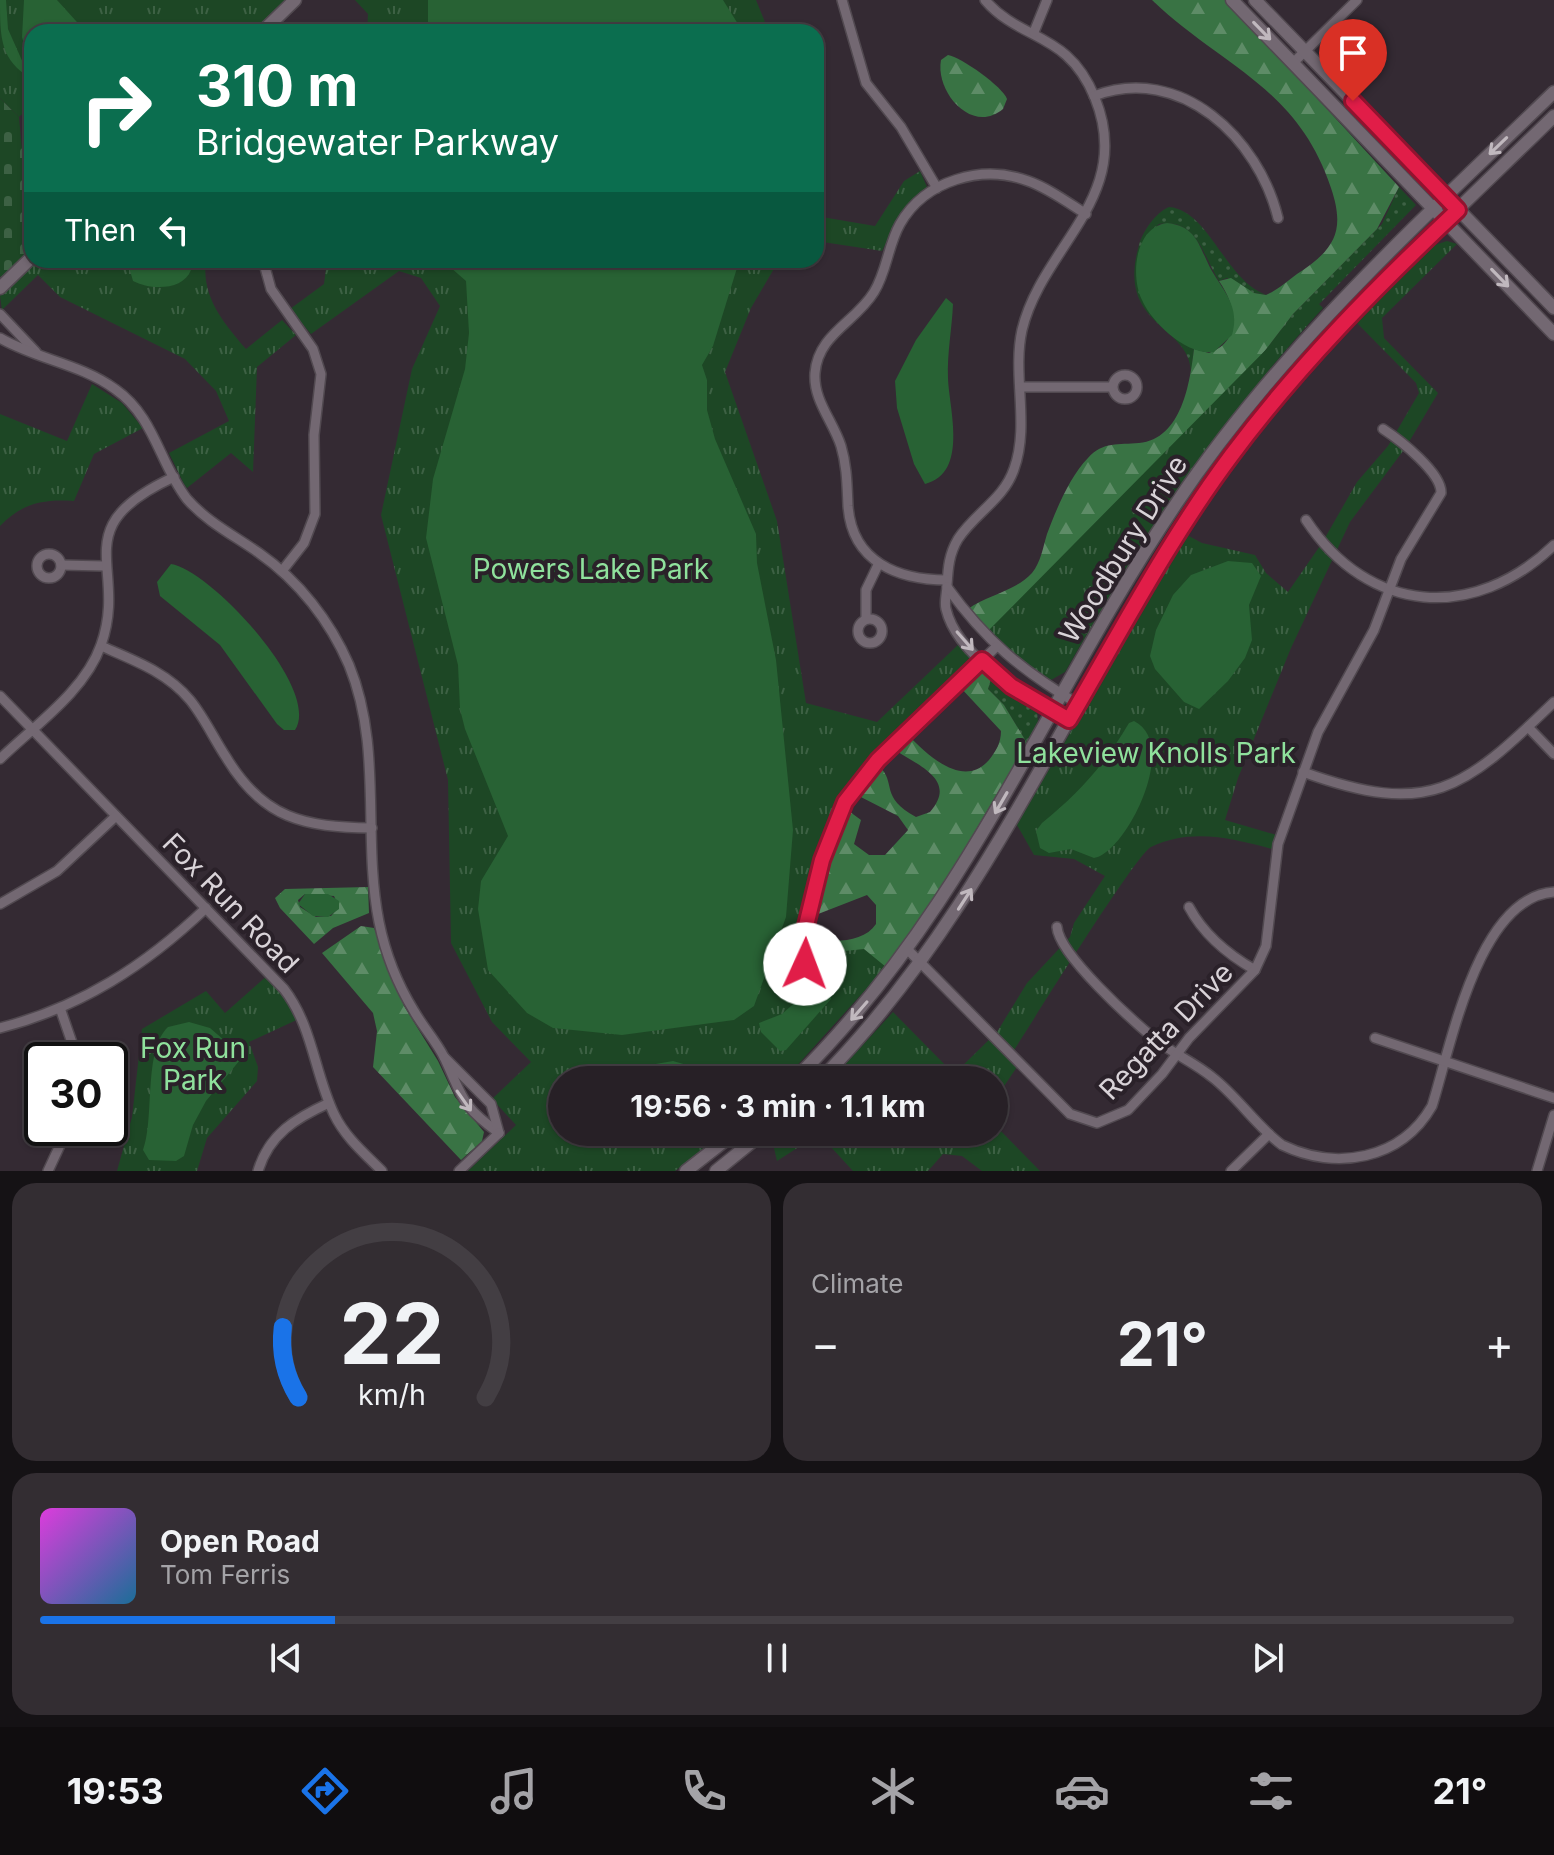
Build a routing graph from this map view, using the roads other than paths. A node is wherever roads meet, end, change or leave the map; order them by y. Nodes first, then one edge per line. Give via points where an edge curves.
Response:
1 (295, 0) edge
2 (842, 0) edge
3 (985, 0) edge
4 (1047, 0) edge
5 (1232, 0) edge
6 (1255, 0) edge
7 (1357, 0) edge
8 (274, 24) edge
9 (1034, 32) junction
10 (1305, 51) junction
11 (1293, 63) junction
12 (1554, 92) edge
13 (1094, 96) junction
14 (1554, 116) edge
15 (937, 188) junction
16 (1446, 197) junction
17 (1433, 209) junction
18 (1458, 210) junction
19 (1086, 214) junction
20 (1278, 218) dead end
21 (1445, 222) junction
22 (24, 265) edge
23 (265, 268) edge
24 (0, 288) edge
25 (1554, 308) edge
26 (0, 314) edge
27 (1554, 334) edge
28 (0, 338) edge
29 (36, 352) junction
30 (1020, 387) junction
31 (1112, 387) dead end
32 (1383, 429) dead end
33 (174, 477) junction
34 (1306, 520) dead end
35 (1554, 545) edge
36 (61, 565) dead end
37 (878, 565) junction
38 (104, 566) junction
39 (282, 571) junction
40 (947, 583) junction
41 (1389, 589) junction
42 (866, 619) dead end
43 (101, 646) junction
44 (996, 647) junction
45 (982, 660) junction
46 (1063, 695) junction
47 (0, 696) edge
48 (1554, 702) edge
49 (1078, 704) junction
50 (1053, 711) junction
51 (1069, 720) junction
52 (1528, 727) junction
53 (31, 728) junction
54 (1554, 754) edge
55 (0, 759) edge
56 (1303, 772) junction
57 (116, 816) junction
58 (372, 828) junction
59 (1554, 892) edge
60 (0, 904) edge
61 (1189, 907) dead end
62 (206, 908) junction
63 (1057, 927) dead end
64 (908, 950) junction
65 (921, 963) junction
66 (805, 964) dead end
67 (1255, 970) junction
68 (60, 1008) junction
69 (0, 1028) edge
70 (1375, 1038) dead end
71 (72, 1042) edge
72 (1176, 1054) junction
73 (444, 1057) junction
74 (1446, 1062) junction
75 (807, 1066) edge
76 (833, 1066) edge
77 (1554, 1098) edge
78 (329, 1103) junction
79 (1554, 1115) edge
80 (499, 1133) junction
81 (1269, 1134) junction
82 (60, 1146) edge
83 (718, 1146) edge
84 (747, 1146) edge
85 (48, 1171) edge
86 (258, 1171) edge
87 (382, 1171) edge
88 (459, 1171) edge
89 (686, 1171) edge
90 (716, 1171) edge
91 (1231, 1171) edge
92 (1537, 1171) edge

1 - 8 main road
2 - 15 street via 866,83 899,124
3 - 9 street via 1006,19
4 - 9 street
5 -> 11 main road
6 - 10 main road
7 - 10 street
9 - 13 street via 1071,60
10 - 11 street
10 - 16 main road
11 - 17 main road
12 -> 16 main road, Woodbury Drive
13 - 19 street via 1105,153
13 - 20 street via 1146,88 1208,112 1253,156
14 - 18 main road, Woodbury Drive
15 - 19 street via 971,176 1007,175 1037,184
15 - 37 street via 906,214 875,291 829,337 815,371 817,395 845,460 854,532
16 - 17 main road, Woodbury Drive
16 - 18 main road
17 - 21 main road
17 - 46 main road, Woodbury Drive via 1308,335 1227,432 1150,543
18 - 21 main road, Woodbury Drive
18 - 25 main road
19 - 30 street via 1027,315 1020,343
21 -> 27 main road
21 - 49 main road, Woodbury Drive via 1323,344 1232,455 1161,560
22 - 24 main road
23 - 39 street via 271,289 313,349 321,374 314,435 315,514 304,543
26 - 29 street
28 - 29 street
29 - 33 street via 106,383 128,400 149,425
30 - 31 street
30 - 40 street via 1020,447 1013,473 958,540 949,558
32 - 41 street, Regatta Drive via 1441,486
33 - 38 street via 124,508 108,538
33 - 39 street via 204,516
34 - 41 street via 1331,552
35 - 41 street via 1525,571 1472,595 1425,597
36 - 38 street
37 - 40 street via 914,579
37 - 42 street via 866,590
38 - 43 street via 107,611
39 - 58 street via 326,623 356,686 370,751
40 - 44 street via 965,614
40 -> 45 street via 945,604 951,622
41 - 56 street, Regatta Drive via 1374,630 1327,711
43 - 53 street via 82,678
43 - 58 street via 179,688 236,774 262,801 303,823
44 - 45 street
44 - 46 street
45 - 50 street via 1011,686
45 - 66 street via 878,760 845,802 822,860 802,942
46 - 49 street
46 - 50 main road, Woodbury Drive
47 - 53 street, Fox Run Road
48 - 52 street
49 - 51 main road, Woodbury Drive
50 - 51 street
50 -> 64 main road, Woodbury Drive via 964,867
65 -> 51 main road, Woodbury Drive via 972,888
52 - 54 street
52 - 56 street via 1468,776 1417,794 1363,792
53 - 55 street
53 - 57 street, Fox Run Road
56 - 67 street, Regatta Drive via 1278,844 1266,946
57 - 60 street via 57,871
57 - 62 street, Fox Run Road
58 - 73 street via 375,894 385,941 413,1010
59 - 74 street via 1518,906 1489,939
61 - 67 street via 1217,943
62 - 68 street via 123,976
62 - 78 street, Fox Run Road via 295,1004 310,1033
63 - 72 street via 1069,953
64 - 65 street, Regatta Drive
64 -> 75 main road, Woodbury Drive
65 - 72 street, Regatta Drive via 1059,1105 1083,1121 1119,1117
65 - 76 main road, Woodbury Drive
67 - 72 street, Regatta Drive
68 - 69 street
68 - 71 street
70 - 74 street
72 - 81 street via 1214,1078
73 -> 80 street via 463,1102
73 - 80 street via 491,1104
74 - 77 street
74 - 81 street via 1422,1123 1396,1148 1374,1159 1348,1165 1317,1162
78 - 86 street via 285,1127
78 - 87 street, Fox Run Road via 349,1137
79 - 92 street
80 - 88 street
81 - 91 street
82 - 85 street
83 - 89 main road
84 - 90 main road

